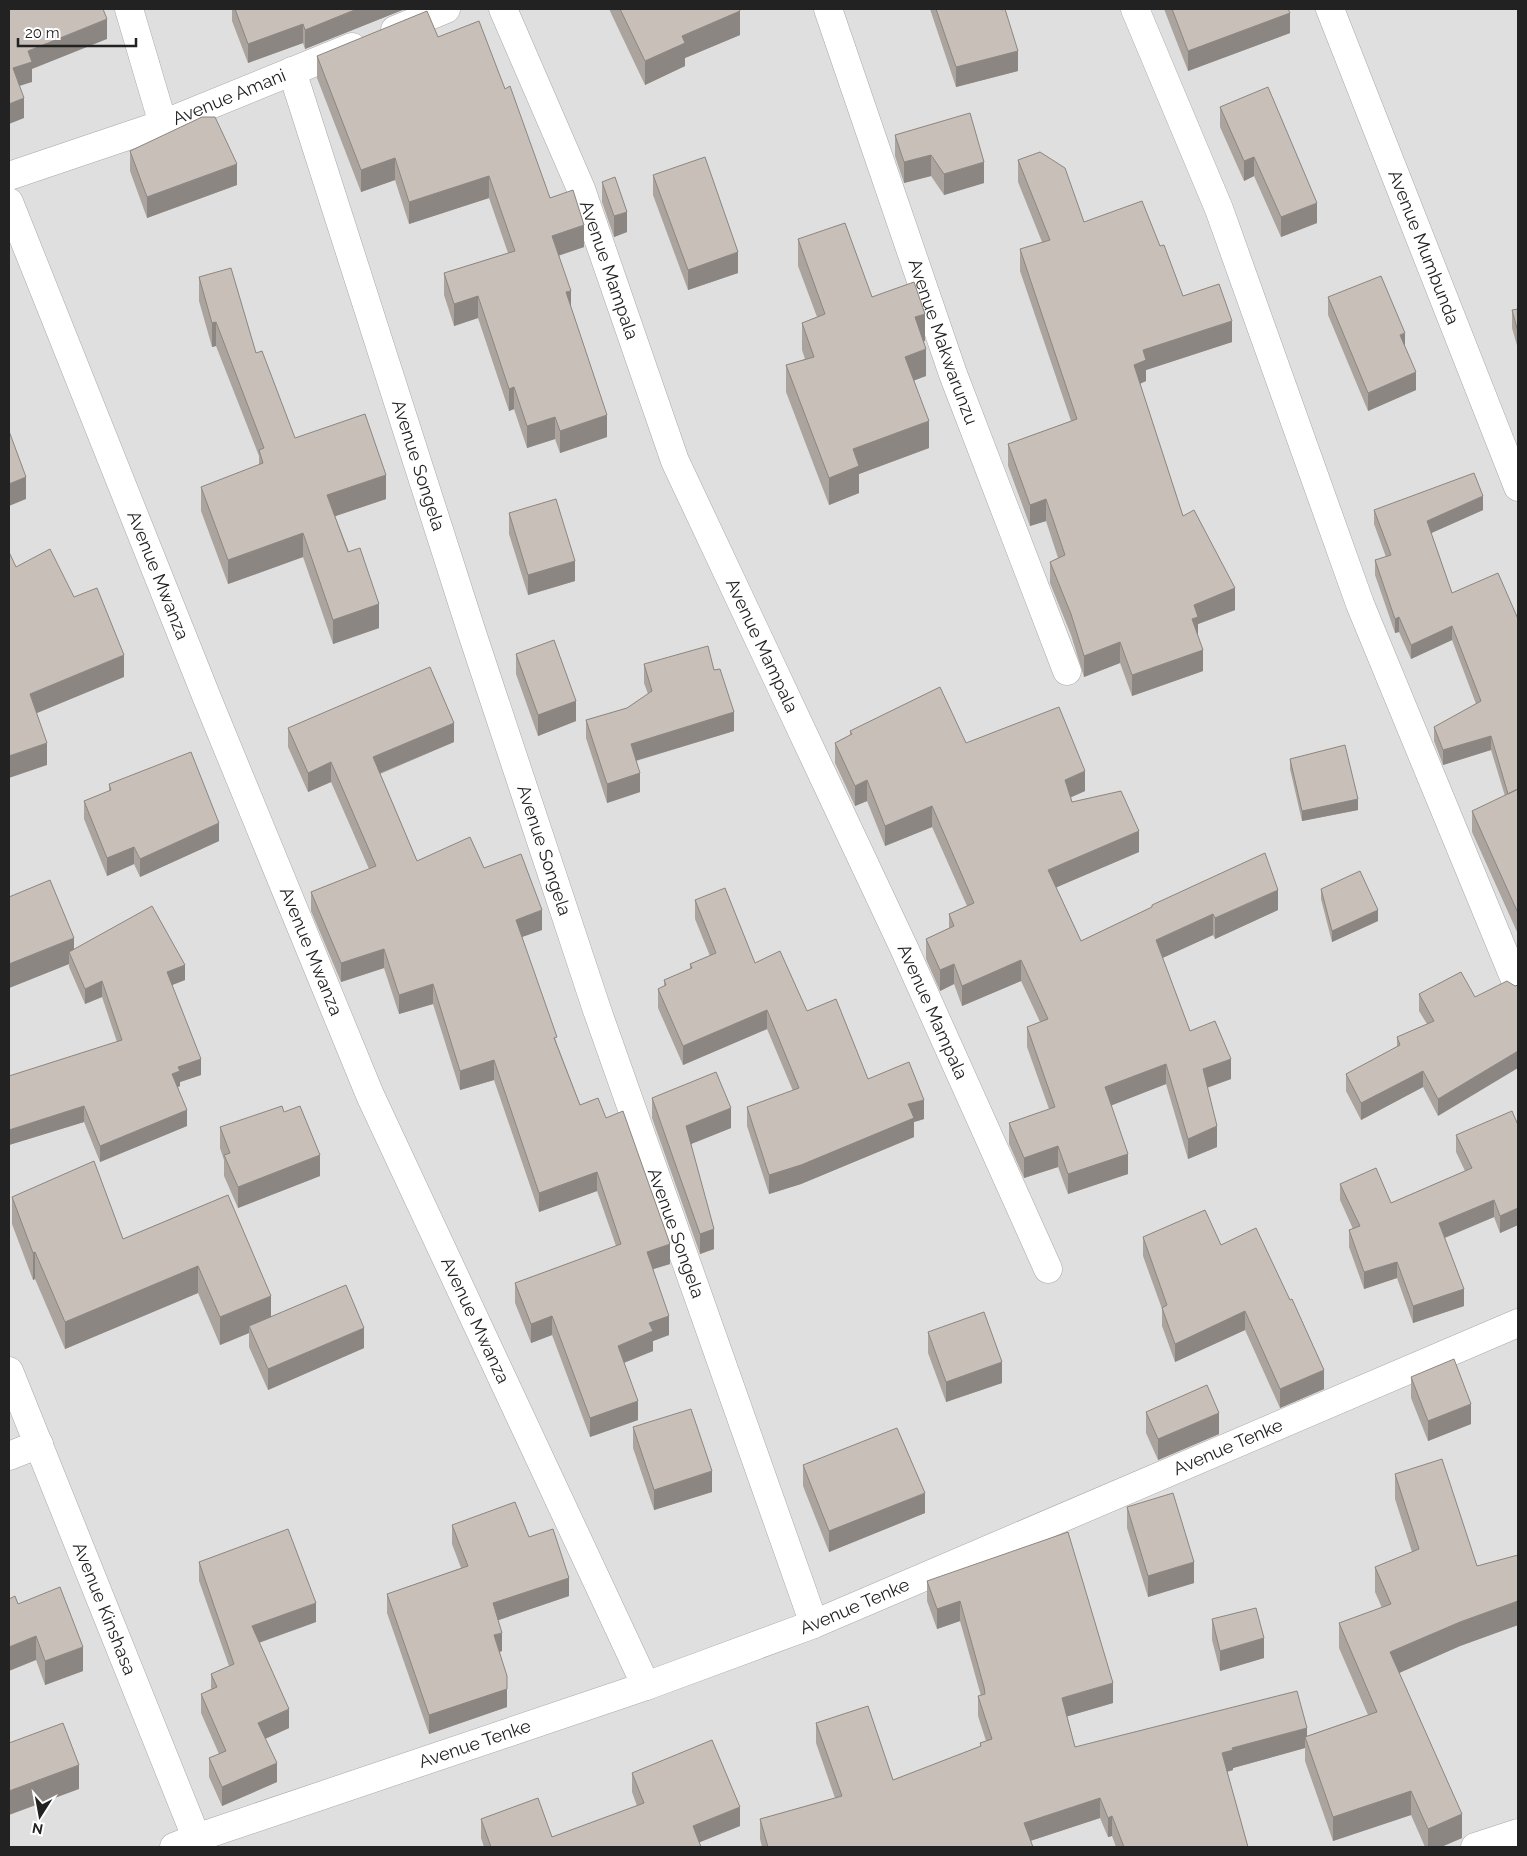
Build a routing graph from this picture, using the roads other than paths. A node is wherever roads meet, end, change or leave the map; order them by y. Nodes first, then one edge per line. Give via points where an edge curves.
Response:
1 (129, 9) edge
2 (503, 9) edge
3 (828, 9) edge
4 (1135, 9) edge
5 (1330, 9) edge
6 (441, 10) edge
7 (292, 71) junction
8 (163, 124) junction
9 (9, 176) edge
10 (9, 202) edge
11 (1518, 487) edge
12 (1067, 671) dead end
13 (1518, 987) edge
14 (1048, 1270) dead end
15 (1518, 1323) edge
16 (9, 1371) edge
17 (39, 1444) junction
18 (9, 1456) edge
19 (814, 1624) junction
20 (646, 1686) junction
21 (1518, 1833) edge
22 (190, 1844) edge
23 (1475, 1847) edge

1 - 8 street
2 - 14 street, Avenue Mampala via 581,189 675,461 904,948
3 - 12 street, Avenue Makwarunzu via 953,374
4 - 13 street via 1219,209 1360,604
5 - 11 street, Avenue Mumbunda
6 - 7 street, Avenue Amani
7 - 8 street, Avenue Amani
7 - 19 street, Avenue Songela via 597,1010
8 - 9 street, Avenue Amani
10 - 20 street, Avenue Mwanza via 370,1095
15 - 19 street, Avenue Tenke
16 - 17 street, Avenue Kinshasa
17 - 18 street
17 - 22 street, Avenue Kinshasa
19 - 20 street, Avenue Tenke
20 - 22 street, Avenue Tenke
21 - 23 street

